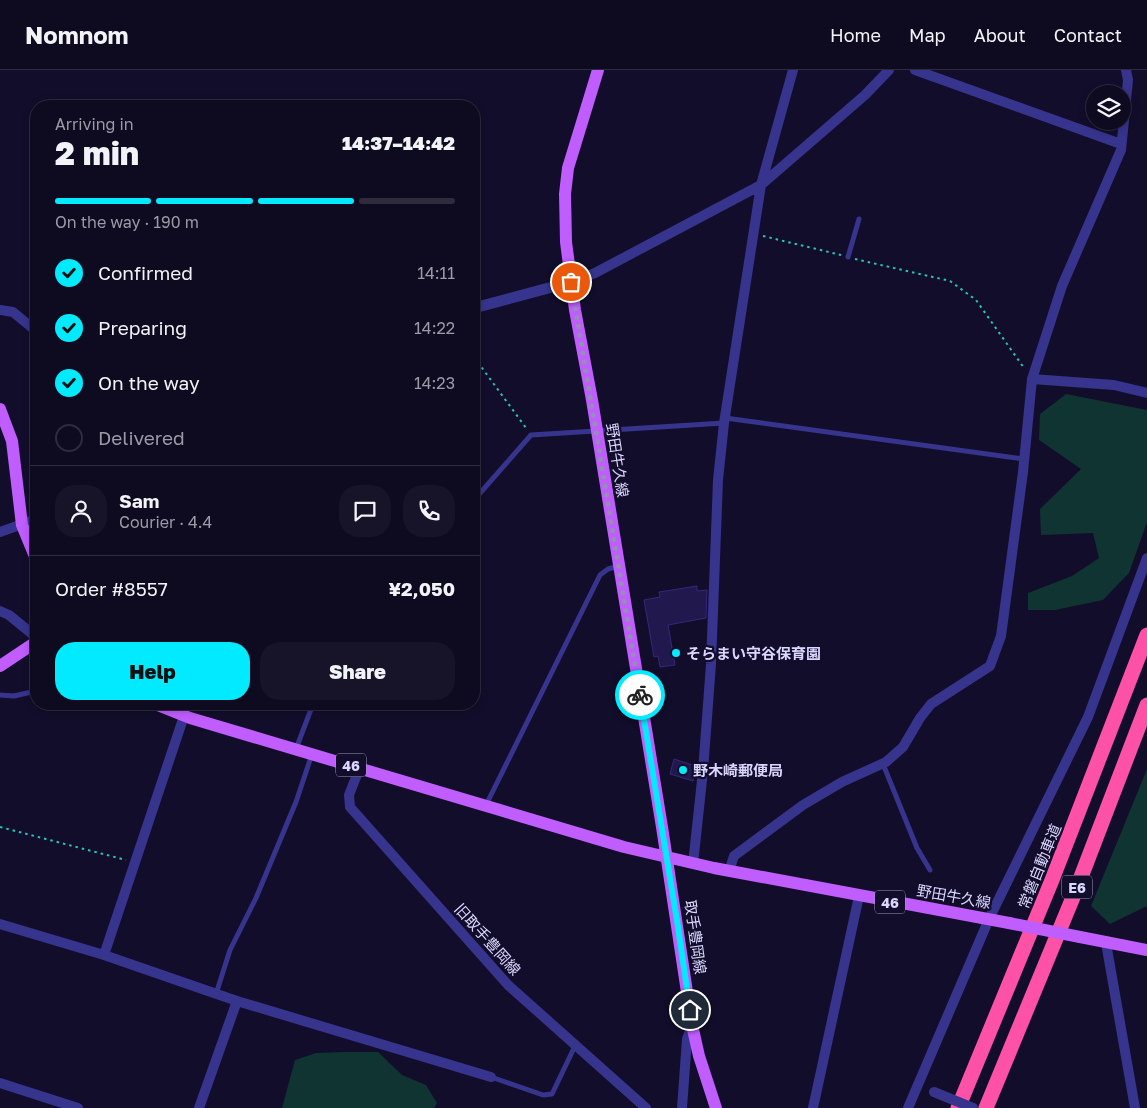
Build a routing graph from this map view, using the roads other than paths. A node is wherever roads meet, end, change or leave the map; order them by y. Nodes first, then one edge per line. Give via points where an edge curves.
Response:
1 (598, 70) edge
2 (793, 70) edge
3 (889, 70) edge
4 (915, 70) edge
5 (1126, 70) edge
6 (1122, 144) junction
7 (761, 185) junction
8 (859, 219) dead end
9 (848, 257) road end
10 (571, 282) junction
11 (480, 306) edge
12 (0, 310) edge
13 (30, 326) edge
14 (1032, 379) junction
15 (1147, 393) edge
16 (0, 409) edge
17 (725, 421) junction
18 (597, 432) junction
19 (1024, 459) junction
20 (480, 493) edge
21 (30, 522) edge
22 (22, 525) junction
23 (0, 532) edge
24 (30, 544) edge
25 (1147, 558) edge
26 (619, 566) junction
27 (0, 611) edge
28 (30, 632) edge
29 (1147, 635) edge
30 (30, 646) edge
31 (0, 666) edge
32 (30, 692) edge
33 (0, 695) edge
34 (1147, 705) edge
35 (170, 710) edge
36 (311, 710) edge
37 (184, 716) junction
38 (296, 749) junction
39 (312, 754) junction
40 (883, 763) junction
41 (360, 767) junction
42 (486, 806) junction
43 (667, 858) junction
44 (693, 864) junction
45 (930, 870) dead end
46 (729, 871) junction
47 (859, 896) junction
48 (989, 919) junction
49 (0, 924) edge
50 (1106, 942) junction
51 (1147, 950) edge
52 (104, 955) junction
53 (1010, 983) junction
54 (216, 994) junction
55 (237, 1001) junction
56 (692, 1025) junction
57 (575, 1046) junction
58 (1004, 1067) junction
59 (491, 1078) joint
60 (0, 1083) edge
61 (918, 1086) junction
62 (78, 1108) edge
63 (199, 1108) edge
64 (646, 1108) edge
65 (682, 1108) edge
66 (716, 1108) edge
67 (813, 1108) edge
68 (908, 1108) edge
69 (949, 1108) edge
70 (958, 1108) edge
71 (973, 1108) edge
72 (986, 1108) edge
73 (991, 1108) edge
74 (1136, 1108) edge

1 - 10 main road, 野田牛久線 via 568,168 565,227
2 - 7 street
3 - 7 street via 865,95
4 - 6 street
5 - 6 street via 1128,80
6 - 14 street via 1062,286
7 - 10 street via 595,273
7 - 17 street
8 - 9 lane
10 - 11 street
10 - 18 main road, 野田牛久線
12 - 13 street via 13,312
14 - 15 street via 1114,385
14 - 19 street
16 - 22 main road via 12,441
17 - 18 lane
17 - 19 lane
17 - 44 street via 718,480 704,761
18 - 20 lane via 531,434
18 - 26 main road, 野田牛久線
19 - 40 street via 1001,636 990,666 930,704 903,747
21 - 22 street
22 - 23 street
22 - 24 main road
25 - 48 street via 1088,717
26 - 42 lane via 600,575
26 - 43 main road, 野田牛久線
27 - 28 street
29 - 53 highway, 常磐自動車道 / E6
30 - 31 main road
32 - 33 lane
34 - 58 highway, E6
35 - 37 main road, 野田牛久線 / 46
36 - 38 lane
37 - 38 main road, 野田牛久線 / 46
37 - 52 street
38 - 39 main road, 野田牛久線 / 46
39 - 41 main road, 野田牛久線 / 46
39 - 54 lane via 256,898 230,950
40 - 45 lane via 917,848
40 - 46 street via 802,805 734,856
41 - 42 main road, 野田牛久線 / 46
41 - 57 street, 旧取手豊岡線 via 350,795 350,807 508,985
42 - 43 main road, 野田牛久線 / 46
43 - 44 main road, 野田牛久線 / 46
43 - 56 main road, 取手豊岡線
44 - 46 main road, 野田牛久線 / 46
46 - 47 main road, 野田牛久線 / 46
47 - 48 main road, 野田牛久線 / 46
47 - 67 street
48 - 50 main road, 野田牛久線 / 46, bridge
48 - 61 street
49 - 52 street
50 - 51 main road, 野田牛久線 / 46
50 - 74 street
52 - 54 street
53 - 69 highway
53 - 70 highway, 常磐自動車道 / E6
54 - 55 street
55 - 59 street
55 - 63 street
56 - 65 street via 686,1047
56 - 66 main road, 取手豊岡線
57 - 59 lane via 552,1094 542,1095
57 - 64 street, 旧取手豊岡線
58 - 72 highway, E6
58 - 73 highway
60 - 62 street
61 - 68 street
61 - 71 street, bridge

